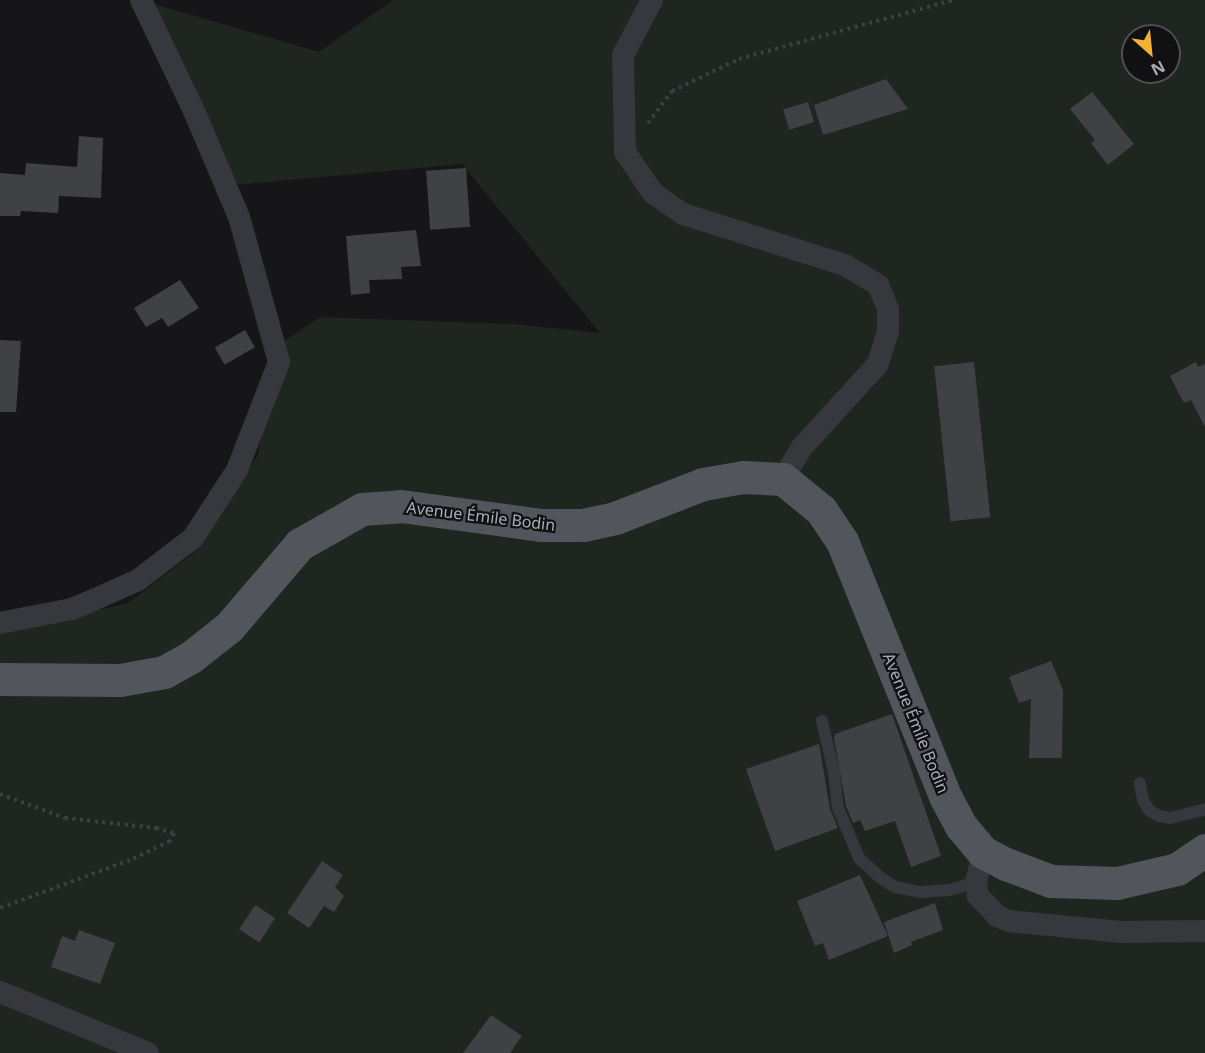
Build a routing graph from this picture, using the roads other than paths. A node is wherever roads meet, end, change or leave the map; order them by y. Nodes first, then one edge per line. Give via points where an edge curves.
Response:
1 (141, 0) edge
2 (652, 0) edge
3 (783, 479) junction
4 (0, 623) edge
5 (0, 679) edge
6 (822, 721) dead end
7 (1140, 783) dead end
8 (1205, 809) edge
9 (1205, 850) edge
10 (979, 867) junction
11 (1205, 931) edge
12 (0, 992) edge
13 (148, 1053) edge

1 - 4 street via 195,111 239,217 279,362 237,470 193,538 138,580 119,589 72,609
2 - 3 street via 623,55 626,152 653,193 683,214 845,265 878,285 888,309 888,333 877,365 802,447
3 - 5 main road, Avenue Émile Bodin via 743,477 703,484 615,518 583,525 542,525 401,506 362,509 300,544 229,627 191,657 164,672 120,680
3 - 10 main road, Avenue Émile Bodin via 821,510 842,541 945,798
6 - 10 lane via 838,808 859,858 878,876 895,887 920,892 950,890
7 - 8 lane via 1143,800 1159,816 1170,818
9 - 10 main road, Avenue Émile Bodin via 1177,869 1117,883 1051,881 1006,864
10 - 11 street via 978,896 997,916 1009,921 1121,932
12 - 13 street

